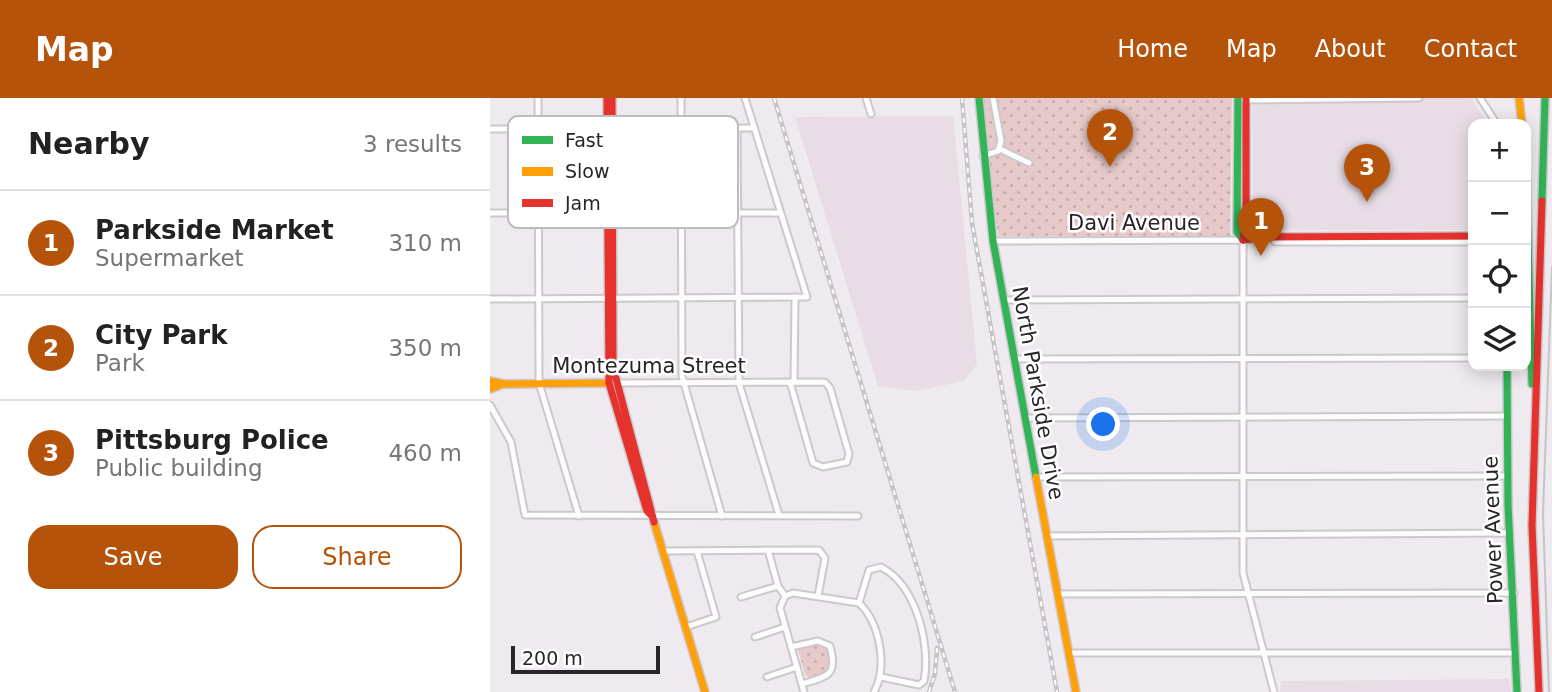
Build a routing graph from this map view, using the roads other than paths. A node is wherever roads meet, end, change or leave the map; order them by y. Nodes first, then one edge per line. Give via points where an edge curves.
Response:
1 (538, 98) edge
2 (607, 98) edge
3 (612, 98) edge
4 (681, 98) edge
5 (745, 98) edge
6 (866, 98) edge
7 (979, 98) edge
8 (993, 98) edge
9 (1418, 98) edge
10 (1480, 98) edge
11 (1520, 98) edge
12 (1545, 98) edge
13 (1242, 99) edge
14 (871, 114) dead end
15 (538, 116) edge
16 (609, 116) edge
17 (611, 116) edge
18 (681, 116) edge
19 (1494, 119) edge
20 (1522, 119) edge
21 (754, 128) junction
22 (490, 129) edge
23 (508, 129) edge
24 (738, 129) edge
25 (1000, 149) junction
26 (983, 156) junction
27 (1029, 163) dead end
28 (1526, 182) edge
29 (780, 213) junction
30 (490, 214) edge
31 (508, 214) edge
32 (738, 214) joint
33 (1246, 218) junction
34 (538, 228) edge
35 (609, 228) edge
36 (681, 228) edge
37 (1468, 236) edge
38 (1263, 237) junction
39 (1276, 237) junction
40 (1243, 240) junction
41 (993, 241) junction
42 (1468, 242) edge
43 (795, 297) junction
44 (538, 298) junction
45 (682, 298) junction
46 (738, 298) junction
47 (1468, 298) edge
48 (490, 299) edge
49 (610, 299) junction
50 (1243, 299) junction
51 (1003, 300) junction
52 (1243, 358) junction
53 (1468, 358) edge
54 (1014, 359) junction
55 (1507, 371) edge
56 (490, 381) edge
57 (792, 382) junction
58 (539, 383) junction
59 (612, 383) junction
60 (739, 383) junction
61 (504, 384) junction
62 (682, 384) junction
63 (490, 389) edge
64 (490, 405) edge
65 (1508, 416) junction
66 (1243, 417) junction
67 (1026, 418) junction
68 (1243, 476) junction
69 (1508, 476) junction
70 (1037, 477) junction
71 (1533, 490) junction
72 (579, 516) junction
73 (652, 516) junction
74 (722, 516) junction
75 (779, 516) junction
76 (858, 516) dead end
77 (1509, 533) junction
78 (1242, 535) junction
79 (1047, 536) junction
80 (768, 550) junction
81 (663, 551) junction
82 (697, 551) junction
83 (778, 586) junction
84 (1514, 593) junction
85 (1058, 594) junction
86 (1247, 594) junction
87 (785, 596) junction
88 (818, 596) junction
89 (741, 597) dead end
90 (859, 603) junction
91 (686, 627) junction
92 (785, 627) junction
93 (755, 637) dead end
94 (791, 647) junction
95 (1265, 652) junction
96 (1069, 653) junction
97 (1514, 653) junction
98 (797, 667) junction
99 (767, 677) dead end
100 (881, 677) junction
101 (802, 684) junction
102 (705, 692) edge
103 (804, 692) edge
104 (874, 692) edge
105 (1076, 692) edge
106 (1274, 692) edge
107 (1517, 692) edge
108 (1539, 692) edge

1 - 15 street
2 - 16 main road
3 - 17 main road
4 - 18 street
5 - 21 street
6 - 14 street
7 - 26 main road, North Parkside Drive
8 - 25 street
9 - 13 street
10 - 19 street
11 - 20 main road
12 - 71 main road
13 - 33 main road
13 - 40 main road via 1237,232
21 - 24 street
21 - 29 street
22 - 23 street
25 - 26 street
25 - 27 street
26 - 41 main road, North Parkside Drive
28 - 71 main road
29 - 32 street
29 - 43 street via 807,297
30 - 31 street
32 - 46 street
33 - 38 main road via 1252,230
33 - 40 main road
34 - 44 street
35 - 49 main road
36 - 45 street
37 - 39 main road, Davi Avenue
38 - 39 main road, Davi Avenue
38 - 40 main road, Davi Avenue
39 - 42 street, Davi Avenue via 1275,242
40 - 41 street, Davi Avenue
40 - 50 street
41 - 51 main road, North Parkside Drive
43 - 46 street
43 - 57 street
44 - 48 street
44 - 49 street
44 - 58 street
45 - 46 street
45 - 49 street
45 - 62 street
46 - 60 street
47 - 50 street
49 - 59 main road
50 - 51 street
50 - 52 street
51 - 54 main road, North Parkside Drive
52 - 53 street
52 - 54 street
52 - 66 street
54 - 67 main road, North Parkside Drive
55 - 65 main road, Power Avenue
56 - 61 main road, Montezuma Street
56 - 63 main road
57 - 57 street, Montezuma Street via 813,463 823,467 847,462 849,454 828,384
57 - 60 street, Montezuma Street
58 - 59 main road, Montezuma Street
58 - 61 main road, Montezuma Street
58 - 72 street
59 - 62 street, Montezuma Street
59 - 73 main road
60 - 62 street, Montezuma Street
60 - 75 street
61 - 63 main road, Montezuma Street
62 - 74 street
64 - 72 street via 511,442 526,515
65 - 66 street
65 - 69 main road, Power Avenue
66 - 67 street
66 - 68 street
67 - 70 main road, North Parkside Drive
68 - 69 street
68 - 70 street
68 - 78 street
69 - 77 main road, Power Avenue
70 - 79 main road, North Parkside Drive
71 - 108 main road
72 - 73 street
73 - 74 street
73 - 81 main road
74 - 75 street
75 - 76 street
77 - 78 street
77 - 84 main road, Power Avenue
78 - 79 street
78 - 86 street
79 - 85 main road, North Parkside Drive
80 - 82 street
80 - 83 street
80 - 88 street via 822,551 825,558
81 - 82 street
81 - 91 main road
82 - 91 street via 716,617
83 - 87 street
83 - 89 street
84 - 86 street
84 - 97 main road, Power Avenue
85 - 86 street
85 - 96 main road, North Parkside Drive
86 - 95 street
87 - 88 street via 798,592
87 - 92 street via 780,608
88 - 90 street
90 - 100 street via 870,616 881,657
90 - 100 street via 869,570 876,566 900,580 910,596 925,647 927,666 922,683 915,686
91 - 102 main road
92 - 93 street
92 - 94 street
94 - 98 street
94 - 101 street via 818,640 830,646 833,669
95 - 96 street
95 - 97 street
95 - 106 street
96 - 105 main road, North Parkside Drive
97 - 107 main road, Power Avenue
98 - 99 street
98 - 101 street
100 - 104 street
101 - 103 street

